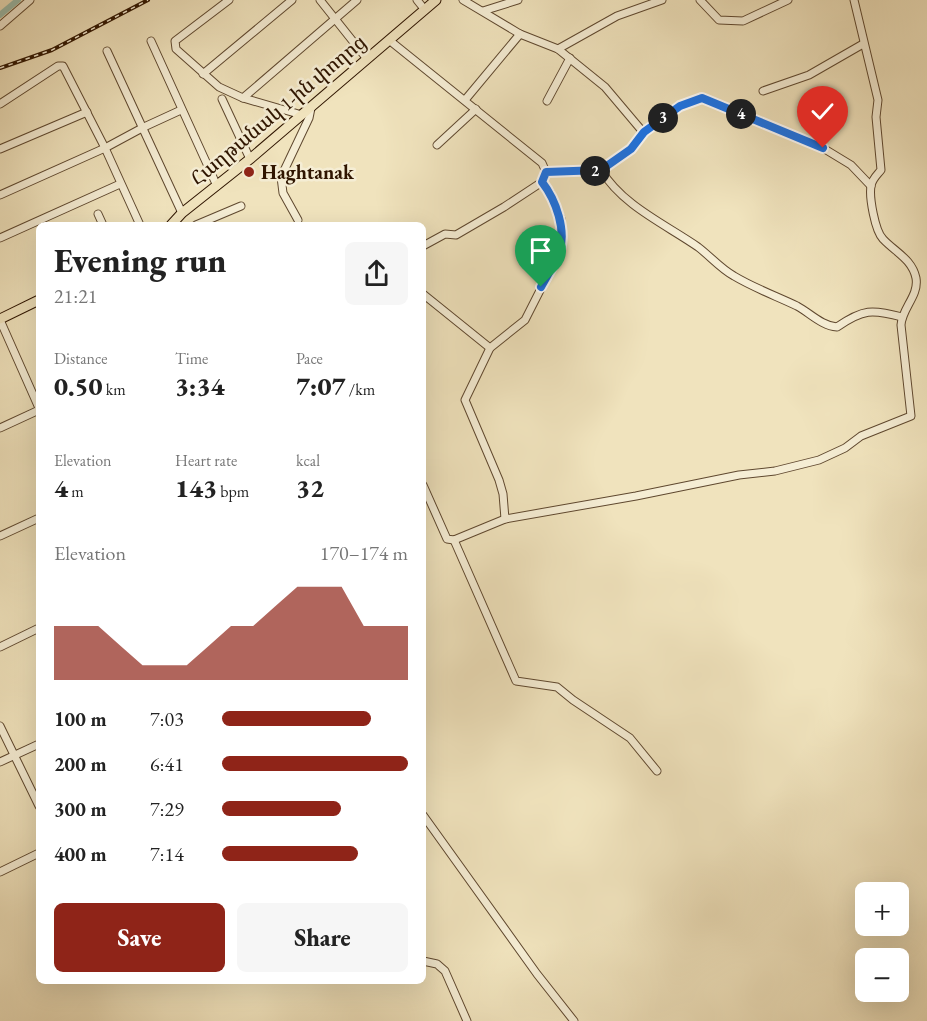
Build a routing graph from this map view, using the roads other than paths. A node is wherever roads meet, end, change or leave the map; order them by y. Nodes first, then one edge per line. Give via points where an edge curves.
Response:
1 (30, 0) edge
2 (229, 0) edge
3 (292, 0) edge
4 (320, 0) edge
5 (357, 0) edge
6 (417, 0) edge
7 (436, 0) edge
8 (463, 0) edge
9 (518, 0) edge
10 (662, 0) edge
11 (700, 0) edge
12 (788, 0) edge
13 (854, 0) edge
14 (425, 10) junction
15 (483, 11) junction
16 (334, 19) junction
17 (0, 26) edge
18 (520, 34) junction
19 (389, 40) junction
20 (151, 41) dead end
21 (863, 44) junction
22 (558, 49) junction
23 (107, 51) dead end
24 (570, 58) junction
25 (367, 59) junction
26 (203, 74) junction
27 (763, 91) dead end
28 (243, 98) junction
29 (222, 99) dead end
30 (465, 100) junction
31 (547, 101) dead end
32 (0, 104) edge
33 (311, 108) junction
34 (476, 109) junction
35 (181, 110) junction
36 (87, 112) junction
37 (302, 115) junction
38 (144, 127) junction
39 (644, 132) junction
40 (437, 145) dead end
41 (105, 148) junction
42 (0, 149) edge
43 (250, 159) junction
44 (601, 170) junction
45 (546, 172) junction
46 (542, 182) junction
47 (120, 184) junction
48 (217, 186) junction
49 (871, 186) junction
50 (0, 195) edge
51 (241, 206) dead end
52 (182, 213) junction
53 (98, 214) dead end
54 (298, 220) dead end
55 (102, 222) edge
56 (139, 222) edge
57 (174, 222) edge
58 (203, 222) edge
59 (0, 238) edge
60 (426, 244) edge
61 (426, 296) edge
62 (36, 302) edge
63 (902, 317) junction
64 (0, 320) edge
65 (490, 348) junction
66 (36, 402) edge
67 (36, 410) edge
68 (0, 428) edge
69 (426, 492) edge
70 (36, 519) edge
71 (505, 519) junction
72 (0, 536) edge
73 (451, 539) junction
74 (36, 629) edge
75 (0, 647) edge
76 (0, 726) edge
77 (36, 746) edge
78 (15, 756) junction
79 (0, 762) edge
80 (657, 771) dead end
81 (36, 800) edge
82 (426, 819) edge
83 (36, 854) edge
84 (0, 872) edge
85 (426, 962) edge
86 (467, 1021) edge
87 (574, 1021) edge

1 - 17 street
2 - 26 street via 175,41 176,49
3 - 26 street
4 - 16 street
5 - 16 street
6 - 14 street
7 - 14 main road, Հաղթանակ 1-ին փողոց
8 - 15 street
9 - 15 street
10 - 22 street via 617,16
11 - 12 street via 719,20 743,21
13 - 21 street
14 - 19 main road, Հաղթանակ 1-ին փողոց
15 - 18 street
16 - 25 street
16 - 28 street
18 - 22 street
18 - 30 street
19 - 25 main road, Հաղթանակ 1-ին փողոց
19 - 30 street
20 - 35 street
21 - 27 street via 809,75
21 - 49 street via 878,100 881,170
22 - 24 street
23 - 38 street
24 - 31 street
24 - 39 street via 618,99
25 - 33 main road, Հաղթանակ 1-ին փողոց
26 - 28 street
28 - 37 street
29 - 43 street
30 - 34 street
32 - 36 street via 63,66
33 - 37 main road, Հաղթանակ 1-ին փողոց
33 - 54 street via 281,177 283,192
34 - 40 street
34 - 45 street via 542,163
35 - 38 street
35 - 48 street
36 - 41 street
36 - 42 street
37 - 43 main road, Հաղթանակ 1-ին փողոց
38 - 41 street
38 - 52 street
39 - 44 street via 631,149
39 - 49 street via 680,106 702,98 823,148 851,165
41 - 47 street
41 - 50 street
43 - 48 main road, Հաղթանակ 1-ին փողոց
44 - 45 street
44 - 63 street via 622,196 732,275 823,323 837,327 866,311
45 - 46 street
46 - 60 street via 456,235 445,234
46 - 65 street via 561,219 560,251 525,320
47 - 56 street
47 - 59 street
48 - 52 main road, Հաղթանակ 1-ին փողոց
49 - 63 street via 882,238 912,266 915,276 915,295
51 - 58 street
52 - 57 main road, Հաղթանակ 1-ին փողոց
53 - 55 street
61 - 65 street
62 - 64 main road
63 - 71 street via 911,416 861,436 819,460
64 - 66 street
65 - 71 street via 465,400 499,480
67 - 68 street
69 - 73 street
70 - 72 street
71 - 73 street
73 - 80 street via 513,678 520,683 557,687 630,738
74 - 75 street
76 - 78 street
77 - 78 street
78 - 79 street
78 - 81 street
82 - 87 street
83 - 84 street
85 - 86 street via 437,964 445,971

